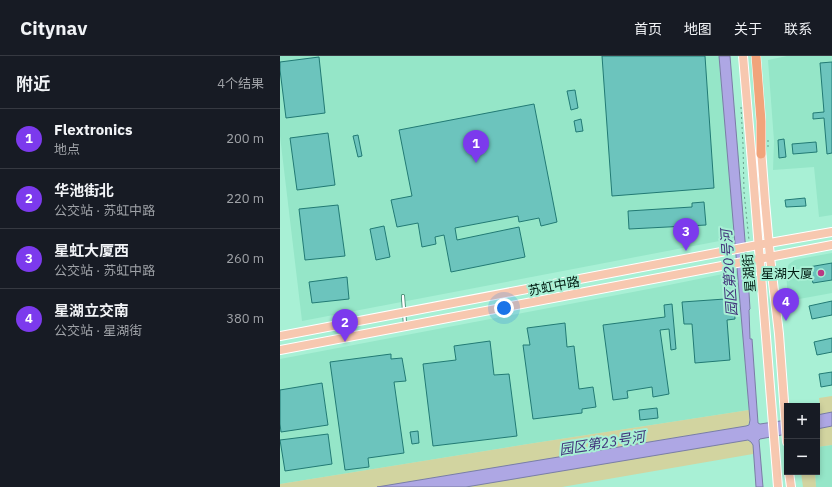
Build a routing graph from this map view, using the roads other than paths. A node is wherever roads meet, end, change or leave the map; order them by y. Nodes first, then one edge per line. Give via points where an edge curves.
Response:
1 (743, 56) edge
2 (753, 56) edge
3 (756, 56) edge
4 (761, 154) junction
5 (832, 232) edge
6 (768, 243) junction
7 (832, 244) edge
8 (752, 246) junction
9 (770, 257) junction
10 (760, 258) junction
11 (403, 296) dead end
12 (404, 313) junction
13 (405, 326) junction
14 (280, 336) edge
15 (280, 350) edge
16 (784, 406) edge
17 (790, 475) edge
18 (778, 487) edge
19 (791, 487) edge

1 - 8 main road, 星湖街, bridge via 755,203
2 - 4 main road, 星湖街, bridge
3 - 4 highway, bridge
4 - 6 main road, 星湖街, bridge
5 - 6 main road, 苏虹中路
6 - 8 main road, 苏虹中路
6 - 9 main road, 星湖街
7 - 9 main road, 苏虹中路
8 - 10 main road, 星湖街
8 - 12 main road, 苏虹中路
9 - 10 main road, 苏虹中路
9 - 16 main road, 星湖街
10 - 13 main road, 苏虹中路
10 - 18 main road, 星湖街
11 - 12 lane
12 - 13 lane
12 - 14 main road, 苏虹中路
13 - 15 main road, 苏虹中路
17 - 19 main road

